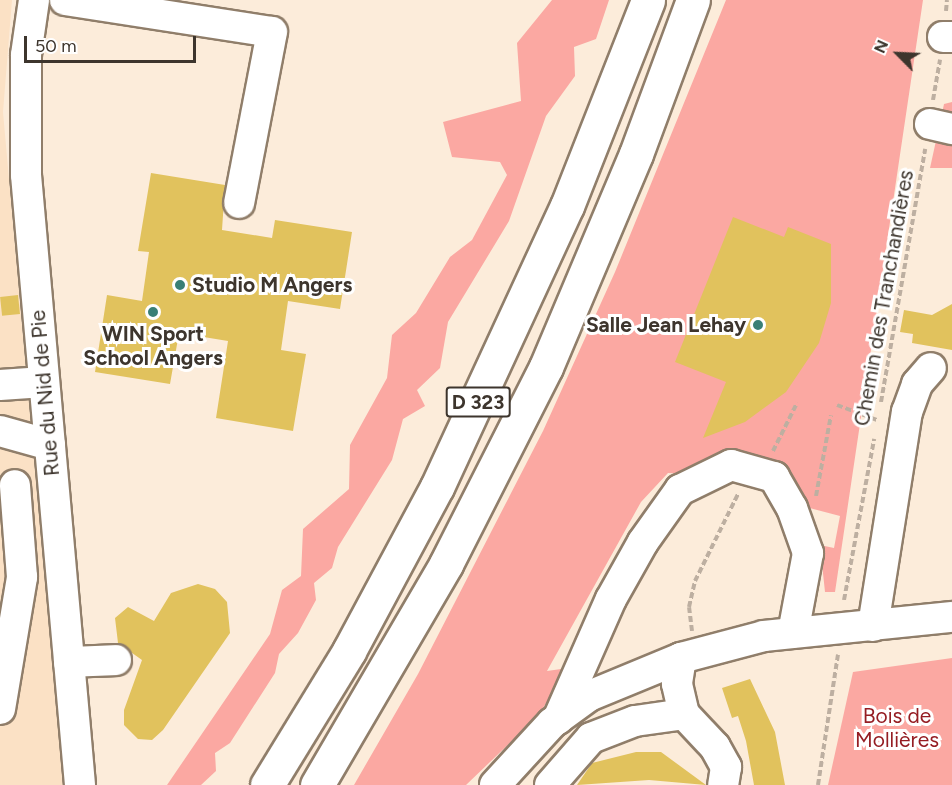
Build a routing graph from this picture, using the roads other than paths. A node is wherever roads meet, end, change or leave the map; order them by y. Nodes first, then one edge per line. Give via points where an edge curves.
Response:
1 (34, 0) edge
2 (66, 0) edge
3 (648, 0) edge
4 (693, 0) edge
5 (239, 203) dead end
6 (931, 368) dead end
7 (44, 382) junction
8 (0, 385) edge
9 (0, 430) edge
10 (50, 445) junction
11 (15, 485) dead end
12 (952, 617) edge
13 (873, 626) junction
14 (793, 633) junction
15 (688, 648) junction
16 (116, 660) dead end
17 (69, 662) junction
18 (0, 709) edge
19 (684, 714) junction
20 (558, 718) junction
21 (80, 785) edge
22 (267, 785) edge
23 (317, 785) edge
24 (495, 785) edge
25 (550, 785) edge
26 (723, 785) edge

1 - 7 street, Rue du Nid de Pie via 24,134
2 - 5 street via 272,32
3 - 22 highway, D 323 via 567,206 442,476 349,651
4 - 23 highway, D 323 via 636,154 546,367 446,564
6 - 13 street via 917,384 907,412
7 - 8 street
7 - 10 street, Rue du Nid de Pie
9 - 10 street
10 - 17 street, Rue du Nid de Pie
11 - 18 street via 22,577
12 - 13 street
13 - 14 street
14 - 15 street
14 - 20 street via 808,553 796,518 785,490 756,469 731,465 680,490 611,598
15 - 19 street via 677,684
15 - 20 street via 589,696
16 - 17 street
17 - 21 street, Rue du Nid de Pie
19 - 25 street via 635,721 591,738
19 - 26 street via 715,747 726,766
20 - 24 street

